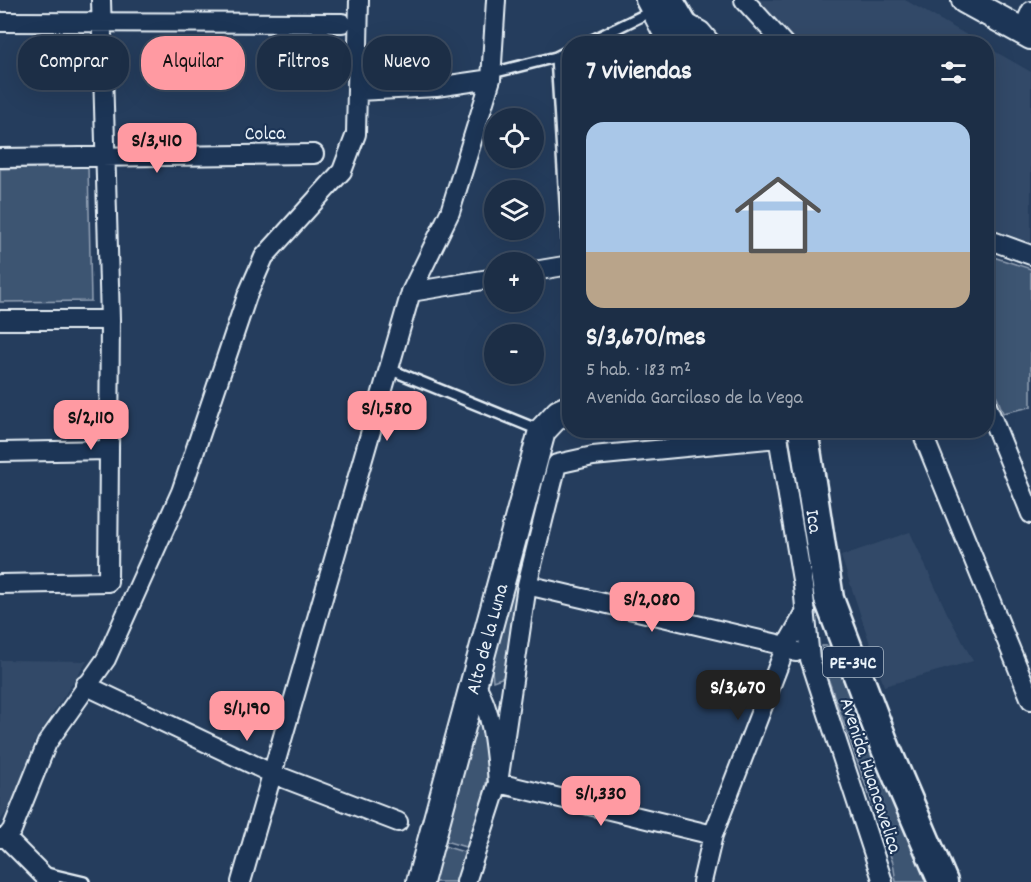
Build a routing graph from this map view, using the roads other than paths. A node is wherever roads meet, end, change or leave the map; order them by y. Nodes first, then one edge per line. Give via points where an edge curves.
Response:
1 (101, 0) edge
2 (359, 0) edge
3 (496, 0) edge
4 (744, 0) edge
5 (965, 0) edge
6 (661, 7) edge
7 (100, 21) junction
8 (0, 22) edge
9 (342, 23) dead end
10 (1028, 26) edge
11 (601, 36) edge
12 (666, 36) edge
13 (687, 36) edge
14 (705, 36) edge
15 (777, 36) edge
16 (562, 54) edge
17 (556, 57) junction
18 (492, 76) junction
19 (358, 90) junction
20 (562, 146) edge
21 (314, 154) dead end
22 (105, 157) junction
23 (0, 158) edge
24 (994, 242) edge
25 (1031, 255) edge
26 (562, 267) edge
27 (544, 270) edge
28 (484, 280) edge
29 (411, 292) junction
30 (0, 320) edge
31 (110, 320) junction
32 (389, 369) junction
33 (562, 412) edge
34 (994, 423) edge
35 (542, 431) junction
36 (744, 438) edge
37 (787, 438) edge
38 (924, 438) edge
39 (109, 450) junction
40 (0, 452) edge
41 (1031, 514) edge
42 (0, 584) edge
43 (527, 585) junction
44 (817, 605) junction
45 (786, 646) junction
46 (810, 659) junction
47 (475, 683) junction
48 (85, 685) junction
49 (1031, 700) edge
50 (273, 774) junction
51 (498, 783) junction
52 (398, 822) dead end
53 (713, 836) junction
54 (3, 838) edge
55 (45, 877) edge
56 (84, 882) edge
57 (241, 882) edge
58 (420, 882) edge
59 (466, 882) edge
60 (702, 882) edge
61 (883, 882) edge
62 (943, 882) edge

1 - 7 street
2 - 19 street
3 - 18 street
4 - 15 street
5 - 10 main road
6 - 11 lane
6 - 12 street
6 - 13 main road
6 - 14 street
7 - 8 street
7 - 9 street
7 - 22 street
16 - 17 lane
17 - 18 lane
17 - 20 lane
18 - 19 street via 436,87
18 - 29 street via 450,212
19 - 48 street via 356,134 342,171 264,257 247,296 181,492 106,659
21 - 22 street, Colca
22 - 23 street, Colca
22 - 31 street
24 - 25 street
26 - 27 street
28 - 29 street
29 - 32 street
30 - 31 street
31 - 39 street
32 - 35 lane
32 - 50 street
33 - 35 main road
34 - 41 street
35 - 47 main road, Alto de la Luna
36 - 43 street via 557,464
37 - 44 main road, PE-34C
38 - 49 street
39 - 40 street
39 - 42 street via 108,582
43 - 45 street
43 - 51 street
44 - 45 street
44 - 46 street, Avenida Huancavelica
44 - 62 main road, PE-34C via 886,749
45 - 46 street
45 - 53 street
46 - 61 street, Avenida Huancavelica
47 - 51 street via 486,701 494,731
47 - 58 main road, Alto de la Luna
48 - 50 street
48 - 54 street via 47,743 31,788
50 - 52 street
50 - 57 street
51 - 53 street
51 - 59 street
53 - 60 street
54 - 55 street
55 - 56 lane

